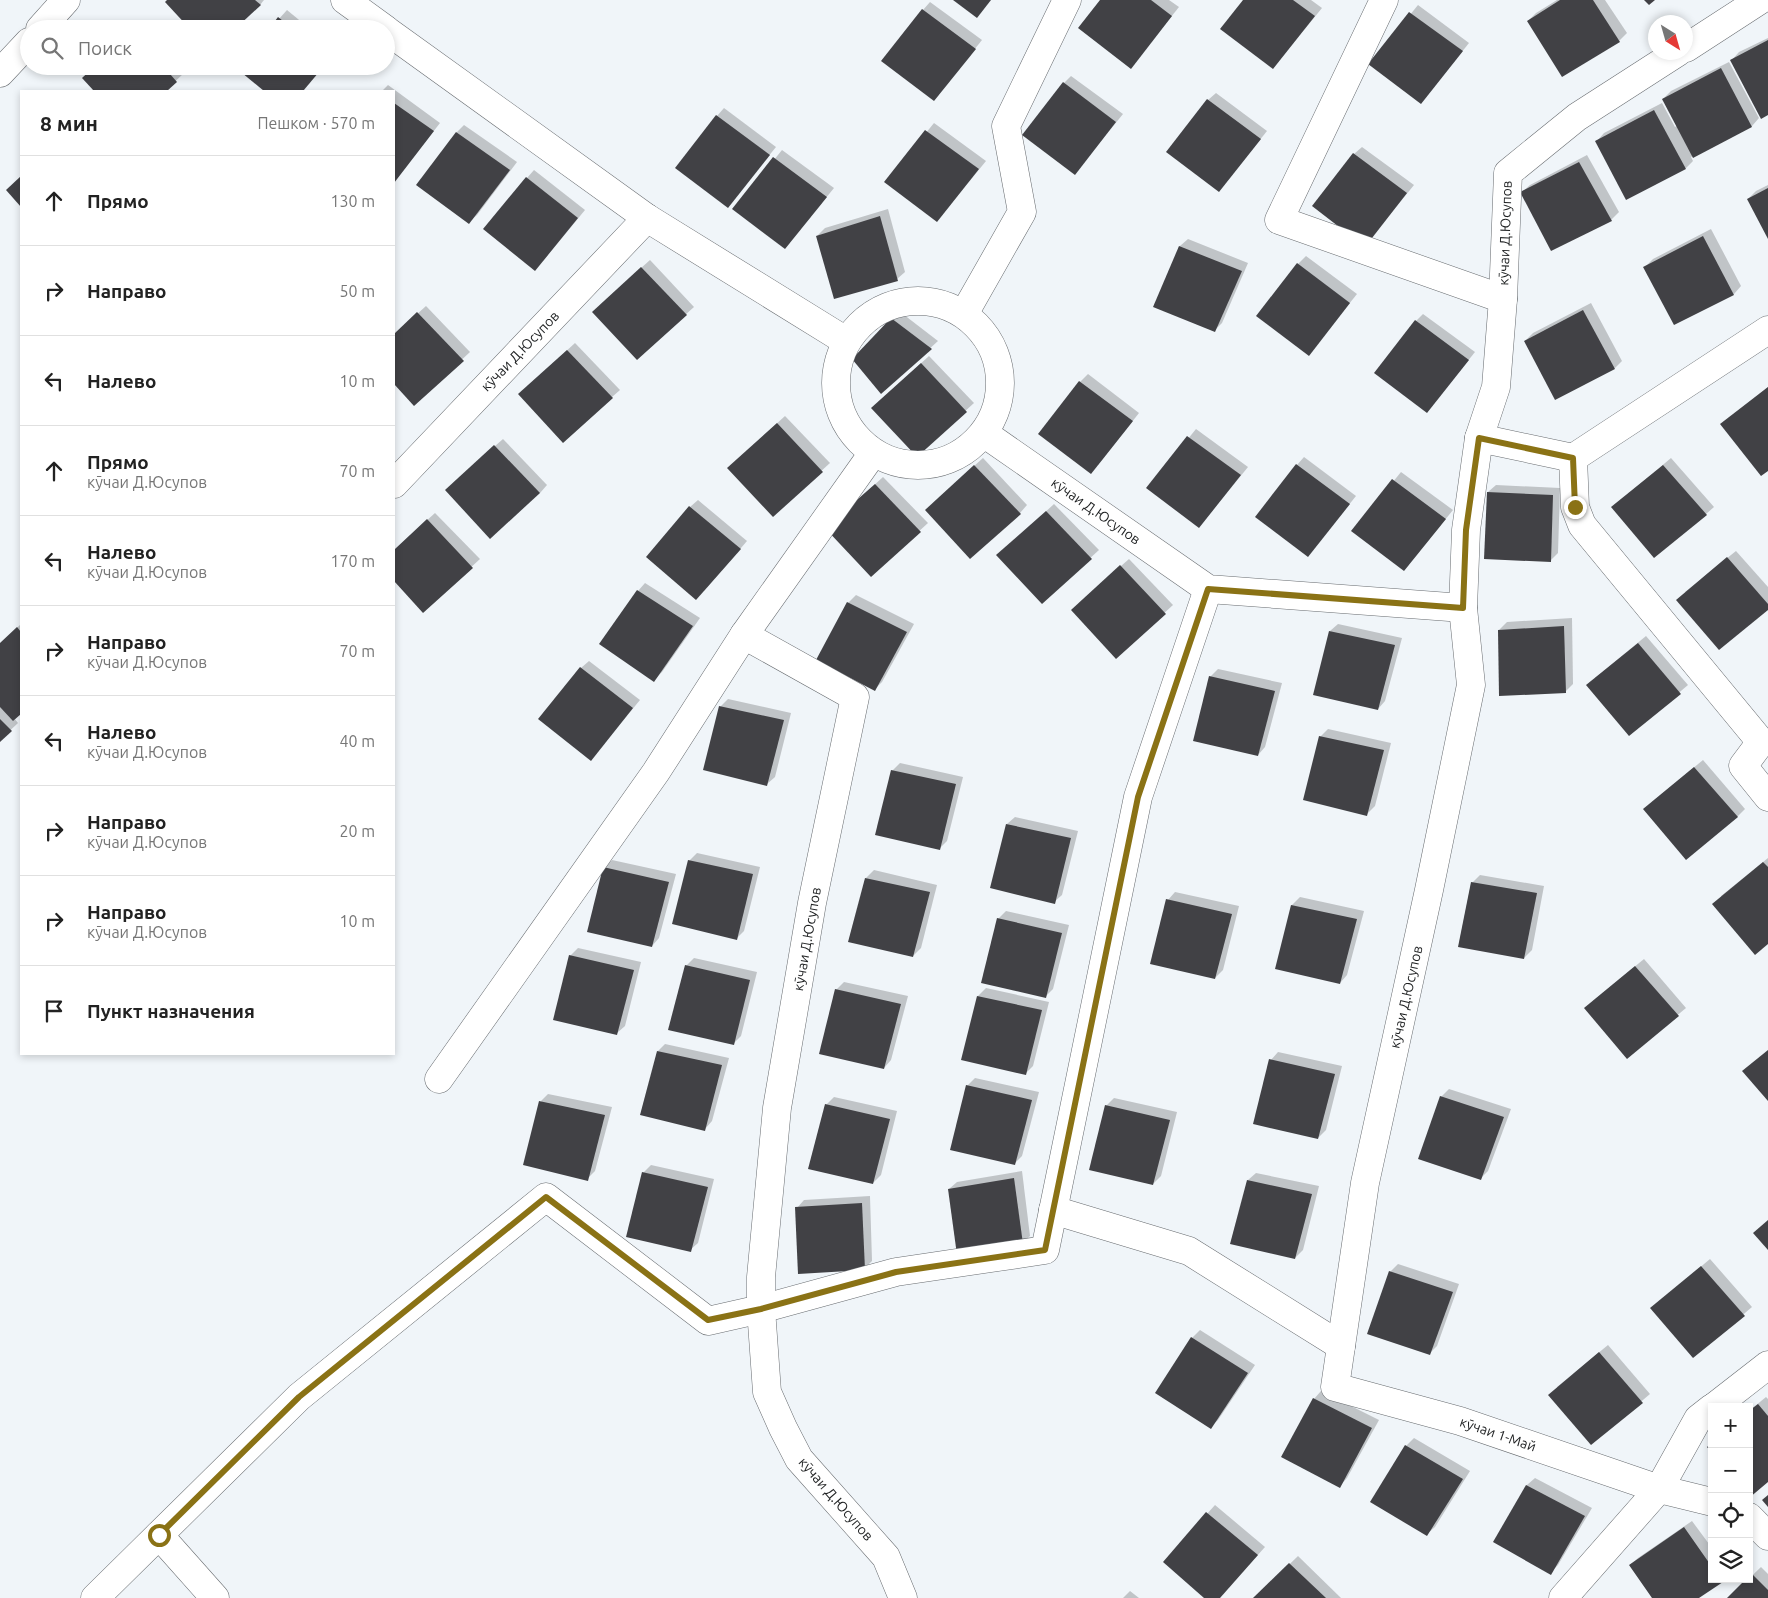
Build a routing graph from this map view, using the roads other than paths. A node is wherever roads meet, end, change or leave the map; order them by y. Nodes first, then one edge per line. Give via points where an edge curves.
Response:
1 (66, 0) edge
2 (345, 0) edge
3 (1067, 0) edge
4 (1384, 0) edge
5 (1760, 0) edge
6 (48, 20) edge
7 (373, 20) edge
8 (395, 36) edge
9 (1693, 43) edge
10 (20, 52) edge
11 (1666, 60) edge
12 (0, 73) edge
13 (647, 218) junction
14 (1503, 299) junction
15 (964, 314) junction
16 (1768, 330) edge
17 (846, 342) junction
18 (984, 434) junction
19 (1479, 438) junction
20 (873, 453) junction
21 (1573, 458) junction
22 (395, 483) edge
23 (1208, 589) junction
24 (1463, 608) junction
25 (744, 635) junction
26 (1768, 797) edge
27 (439, 1080) dead end
28 (1053, 1210) junction
29 (761, 1309) junction
30 (1341, 1346) junction
31 (1768, 1365) edge
32 (1335, 1387) joint
33 (1719, 1403) edge
34 (1708, 1412) edge
35 (1659, 1489) junction
36 (1708, 1501) edge
37 (1753, 1521) edge
38 (159, 1535) junction
39 (1768, 1536) edge
40 (96, 1598) edge
41 (215, 1598) edge
42 (903, 1598) edge
43 (1563, 1598) edge

1 - 6 street
2 - 7 street
3 - 15 street via 1006,126 1022,212
4 - 14 street via 1279,220
5 - 9 street
8 - 13 street
10 - 12 street
11 - 14 street, кӯчаи Д.Юсупов via 1577,117 1508,173
13 - 17 street
13 - 22 street, кӯчаи Д.Юсупов
14 - 19 street, кӯчаи Д.Юсупов via 1496,387
15 - 17 street via 933,301 899,302 869,317
15 - 18 street via 988,337 1001,369 999,403
16 - 21 street
17 - 20 street via 836,371 837,402 850,431
18 - 20 street via 961,454 932,465 901,465
18 - 23 street, кӯчаи Д.Юсупов
19 - 21 street
19 - 24 street, кӯчаи Д.Юсупов via 1466,530
20 - 25 street
21 - 26 street via 1575,507 1582,525 1761,742 1743,766
23 - 24 street
23 - 28 street via 1138,797
24 - 30 street, кӯчаи Д.Юсупов via 1471,685 1364,1183
25 - 27 street via 656,772
25 - 29 street, кӯчаи Д.Юсупов via 855,697 812,903 777,1108 761,1277
28 - 29 street via 1045,1250 896,1272
28 - 30 street via 1189,1251
29 - 38 street via 708,1320 546,1197 299,1397
29 - 42 street, кӯчаи Д.Юсупов via 767,1392 783,1428 799,1459 886,1557
30 - 32 street, кӯчаи Д.Юсупов
31 - 33 street
32 - 35 street, кӯчаи 1-Май via 1460,1421
34 - 35 street via 1698,1419
35 - 36 street, кӯчаи 1-Май
35 - 43 street
37 - 39 street
38 - 40 street
38 - 41 street

